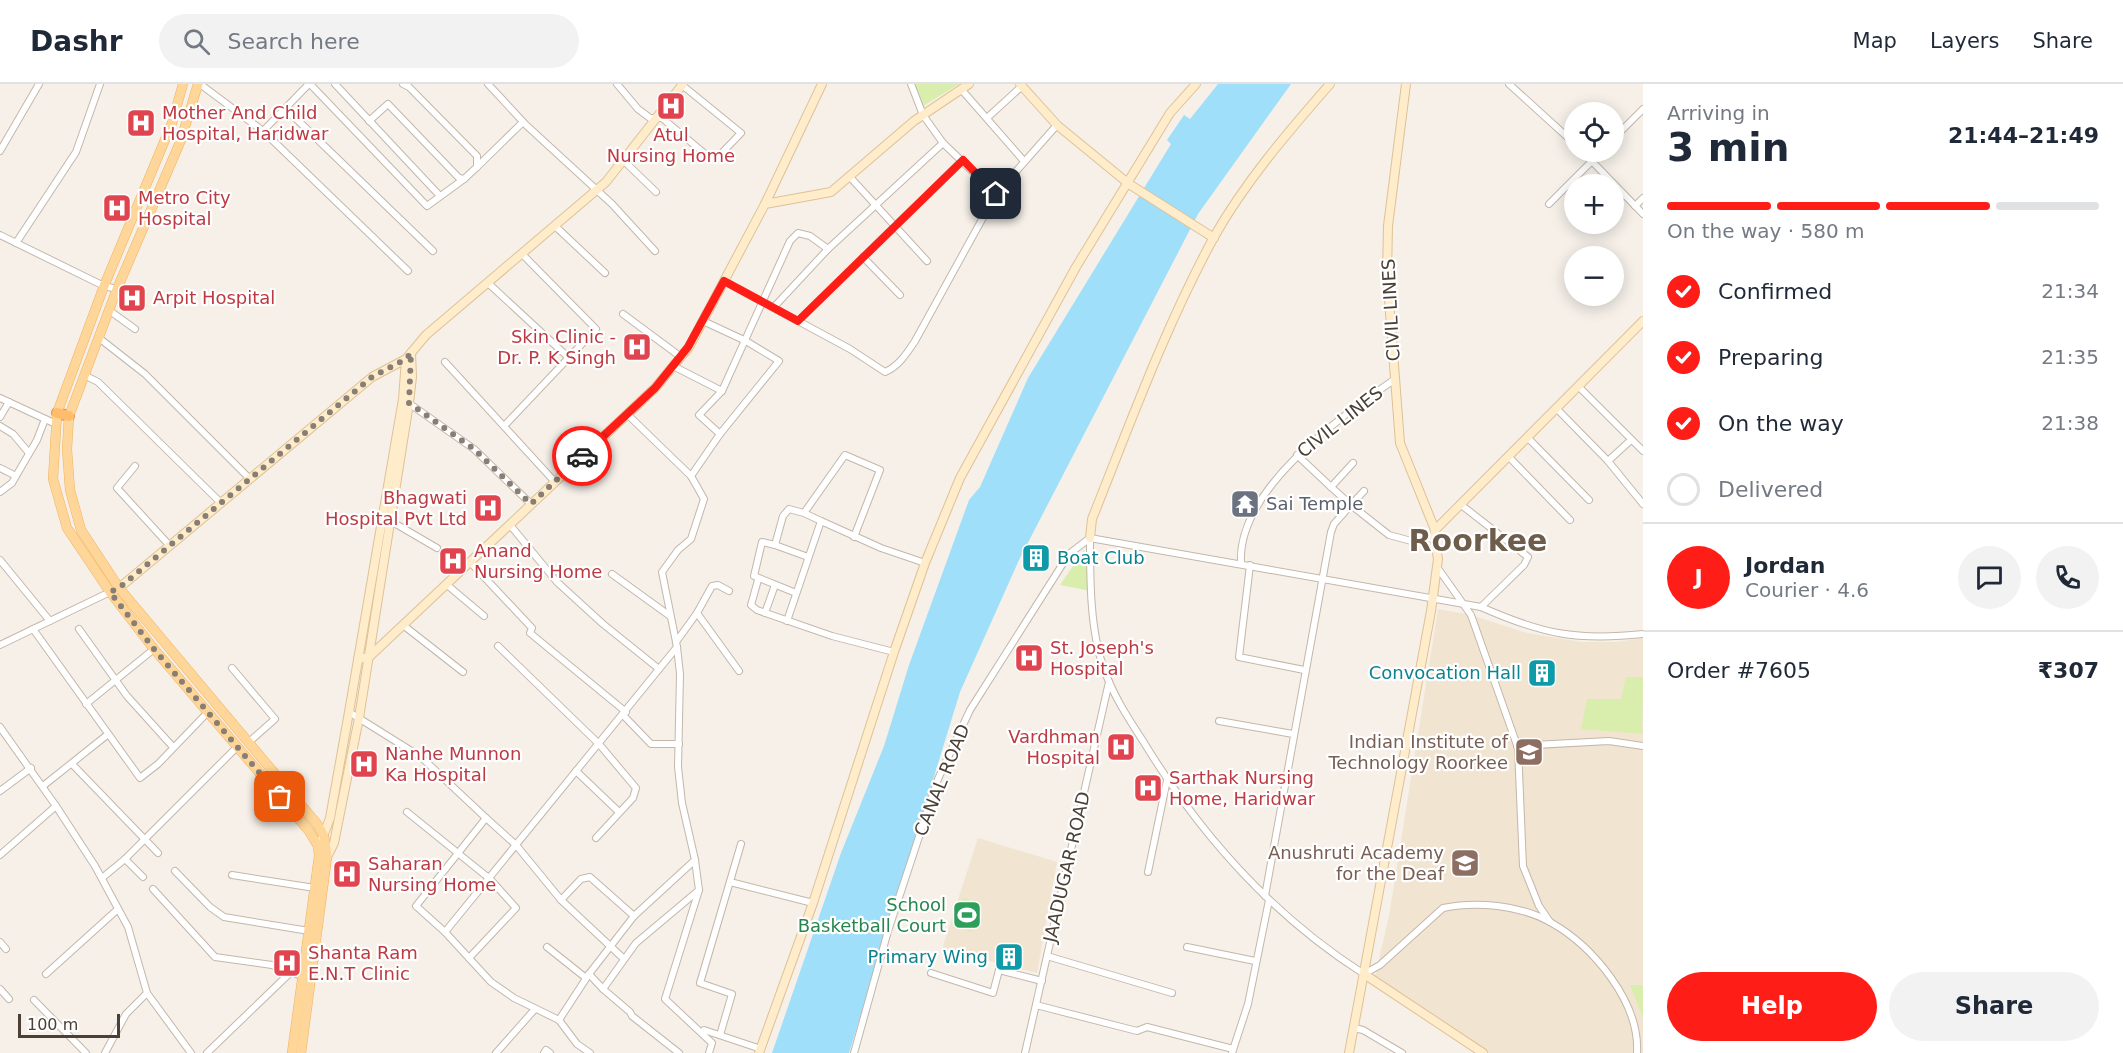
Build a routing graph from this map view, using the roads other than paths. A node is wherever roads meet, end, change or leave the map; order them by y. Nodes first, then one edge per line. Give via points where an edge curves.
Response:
1 (39, 84) edge
2 (100, 84) edge
3 (183, 84) edge
4 (199, 84) edge
5 (309, 84) edge
6 (335, 84) edge
7 (402, 84) edge
8 (488, 84) edge
9 (617, 84) edge
10 (682, 84) edge
11 (822, 84) edge
12 (911, 84) edge
13 (1196, 84) edge
14 (1329, 84) edge
15 (1406, 84) edge
16 (1509, 84) edge
17 (1021, 85) edge
18 (965, 86) edge
19 (285, 108) junction
20 (1643, 109) edge
21 (923, 115) junction
22 (656, 117) junction
23 (987, 118) junction
24 (369, 121) junction
25 (523, 122) junction
26 (1057, 125) junction
27 (1624, 128) edge
28 (263, 131) junction
29 (1564, 134) edge
30 (944, 143) junction
31 (0, 151) edge
32 (623, 160) junction
33 (963, 160) junction
34 (1023, 160) junction
35 (1590, 162) edge
36 (1594, 162) edge
37 (477, 167) junction
38 (849, 176) junction
39 (464, 178) junction
40 (1129, 184) junction
41 (597, 190) junction
42 (656, 192) dead end
43 (996, 194) junction
44 (440, 196) junction
45 (1643, 198) edge
46 (765, 204) junction
47 (1549, 204) dead end
48 (877, 205) junction
49 (1635, 206) junction
50 (1643, 214) edge
51 (555, 226) junction
52 (895, 226) junction
53 (0, 235) edge
54 (1214, 237) junction
55 (16, 243) junction
56 (828, 249) junction
57 (433, 251) dead end
58 (655, 251) dead end
59 (522, 254) junction
60 (863, 256) junction
61 (927, 261) dead end
62 (408, 271) dead end
63 (605, 273) dead end
64 (724, 281) junction
65 (488, 283) junction
66 (104, 286) junction
67 (117, 289) junction
68 (900, 295) dead end
69 (761, 301) junction
70 (774, 307) junction
71 (110, 311) junction
72 (624, 314) dead end
73 (702, 321) junction
74 (798, 321) junction
75 (1643, 321) edge
76 (135, 329) dead end
77 (99, 338) junction
78 (746, 341) junction
79 (409, 356) junction
80 (568, 357) junction
81 (681, 357) junction
82 (445, 362) dead end
83 (673, 366) junction
84 (84, 375) junction
85 (1395, 379) junction
86 (1578, 386) junction
87 (722, 391) junction
88 (0, 398) edge
89 (406, 401) junction
90 (9, 402) junction
91 (1556, 408) junction
92 (627, 414) junction
93 (69, 416) junction
94 (0, 417) edge
95 (45, 419) junction
96 (56, 419) junction
97 (505, 425) junction
98 (0, 426) edge
99 (720, 434) junction
100 (1527, 437) junction
101 (1631, 440) junction
102 (1643, 452) edge
103 (29, 453) junction
104 (1297, 455) junction
105 (1508, 456) junction
106 (1608, 461) junction
107 (1353, 463) dead end
108 (135, 466) dead end
109 (0, 468) edge
110 (16, 476) junction
111 (691, 476) junction
112 (250, 479) junction
113 (555, 482) junction
114 (1331, 487) junction
115 (1364, 491) dead end
116 (0, 492) edge
117 (1589, 500) dead end
118 (221, 503) junction
119 (531, 504) junction
120 (1460, 504) junction
121 (1643, 504) edge
122 (1351, 505) junction
123 (804, 513) junction
124 (387, 519) junction
125 (1570, 520) dead end
126 (821, 521) junction
127 (510, 525) junction
128 (1434, 533) junction
129 (854, 537) junction
130 (1090, 538) junction
131 (775, 544) junction
132 (170, 546) junction
133 (437, 548) dead end
134 (808, 557) junction
135 (0, 560) edge
136 (470, 562) junction
137 (925, 563) junction
138 (1241, 563) junction
139 (1250, 565) junction
140 (1437, 567) junction
141 (612, 574) dead end
142 (1321, 578) junction
143 (758, 580) junction
144 (446, 585) junction
145 (775, 585) junction
146 (114, 590) junction
147 (729, 591) dead end
148 (796, 593) junction
149 (1432, 599) junction
150 (1465, 604) junction
151 (1480, 607) junction
152 (697, 613) junction
153 (765, 613) junction
154 (484, 616) dead end
155 (670, 616) junction
156 (50, 621) junction
157 (787, 621) junction
158 (403, 625) junction
159 (33, 629) junction
160 (79, 629) dead end
161 (1643, 634) edge
162 (0, 645) edge
163 (677, 645) junction
164 (498, 646) dead end
165 (154, 649) junction
166 (894, 652) junction
167 (369, 657) junction
168 (358, 659) junction
169 (232, 668) dead end
170 (659, 669) junction
171 (1304, 670) junction
172 (739, 671) dead end
173 (463, 672) dead end
174 (117, 680) junction
175 (1109, 681) junction
176 (87, 704) junction
177 (208, 712) junction
178 (349, 712) junction
179 (625, 713) junction
180 (359, 718) junction
181 (1220, 721) dead end
182 (0, 727) edge
183 (1293, 734) junction
184 (107, 735) junction
185 (249, 742) junction
186 (599, 744) junction
187 (679, 744) junction
188 (1517, 746) junction
189 (1643, 746) edge
190 (172, 747) junction
191 (237, 747) junction
192 (72, 764) junction
193 (30, 768) junction
194 (576, 771) junction
195 (1167, 780) junction
196 (43, 786) junction
197 (0, 791) edge
198 (56, 806) junction
199 (407, 812) dead end
200 (619, 812) junction
201 (486, 818) junction
202 (324, 836) junction
203 (596, 838) dead end
204 (144, 839) junction
205 (741, 844) dead end
206 (516, 845) junction
207 (318, 846) junction
208 (458, 851) junction
209 (158, 853) dead end
210 (0, 855) edge
211 (327, 857) junction
212 (125, 859) junction
213 (695, 860) junction
214 (175, 871) dead end
215 (1148, 872) dead end
216 (231, 875) dead end
217 (143, 877) dead end
218 (102, 878) junction
219 (490, 879) junction
220 (730, 882) junction
221 (315, 888) junction
222 (153, 889) dead end
223 (699, 890) junction
224 (1267, 898) junction
225 (561, 900) junction
226 (813, 903) junction
227 (118, 909) junction
228 (634, 916) junction
229 (1551, 922) junction
230 (309, 931) junction
231 (445, 932) junction
232 (0, 942) edge
233 (611, 946) junction
234 (547, 947) dead end
235 (1187, 947) dead end
236 (6, 949) dead end
237 (1047, 956) junction
238 (469, 958) junction
239 (624, 959) junction
240 (1255, 961) junction
241 (291, 972) junction
242 (931, 973) dead end
243 (46, 974) dead end
244 (589, 974) junction
245 (1364, 974) junction
246 (303, 976) junction
247 (1042, 981) junction
248 (0, 989) edge
249 (603, 989) junction
250 (147, 993) junction
251 (1172, 993) dead end
252 (9, 999) dead end
253 (34, 1000) dead end
254 (1036, 1005) junction
255 (535, 1008) junction
256 (559, 1020) junction
257 (1354, 1028) junction
258 (704, 1030) dead end
259 (720, 1035) junction
260 (760, 1051) edge
261 (1232, 1051) edge
262 (86, 1053) edge
263 (105, 1053) edge
264 (191, 1053) edge
265 (207, 1053) edge
266 (292, 1053) edge
267 (301, 1053) edge
268 (496, 1053) edge
269 (544, 1053) edge
270 (550, 1053) edge
271 (590, 1053) edge
272 (679, 1053) edge
273 (709, 1053) edge
274 (854, 1053) edge
275 (1025, 1053) edge
276 (1349, 1053) edge
277 (1402, 1053) edge
278 (1483, 1053) edge
279 (1637, 1053) edge

1 - 31 street
2 - 55 street via 76,152
3 - 66 main road via 172,123
4 - 28 street
4 - 67 main road via 181,140
5 - 19 street
5 - 44 street via 427,206
6 - 24 street
7 - 37 street via 477,156
8 - 25 street
9 - 22 street via 638,109 650,118
10 - 22 street
10 - 22 street via 741,133 717,158 710,158
11 - 46 street
12 - 21 street
13 - 40 street via 1170,113
14 - 54 street via 1239,196
15 - 85 street, CIVIL LINES via 1388,226 1387,274
16 - 29 street
17 - 23 street
17 - 26 street
18 - 21 street
18 - 23 street
19 - 28 street
19 - 57 street
20 - 27 street
21 - 30 street
21 - 38 street
22 - 32 street
23 - 34 street
24 - 39 street via 388,104 459,178
24 - 44 street
25 - 37 street
25 - 41 street
26 - 34 street
26 - 40 street
28 - 62 street
30 - 33 street
30 - 48 street
32 - 41 street
32 - 42 street
33 - 43 street
33 - 52 street
34 - 43 street
35 - 47 street
36 - 49 street
37 - 39 street
38 - 46 street via 831,192
38 - 48 street
39 - 44 street
40 - 54 street
40 - 137 street via 1076,267 960,478
41 - 51 street
41 - 58 street
43 - 74 street via 915,341 890,370 885,372
45 - 49 street
46 - 64 street
48 - 52 street
48 - 56 street
49 - 50 street
51 - 59 street
51 - 63 street
52 - 60 street
52 - 61 street
53 - 55 street
54 - 130 street via 1168,332 1092,519
55 - 66 street
56 - 69 street via 798,233 790,241
56 - 70 street
59 - 65 street
59 - 80 street via 596,329
60 - 68 street
60 - 74 street
64 - 69 street
64 - 73 street
65 - 79 street via 426,336
65 - 80 street
66 - 67 street
66 - 96 main road
67 - 71 main road
69 - 70 street
69 - 78 street
70 - 74 street
71 - 76 street
71 - 77 main road
72 - 81 street
73 - 78 street
73 - 81 street
75 - 86 street
77 - 84 main road
77 - 112 street via 145,374
78 - 87 street
78 - 99 street via 779,361
79 - 89 street
79 - 112 street via 372,377
80 - 97 street
81 - 83 street
82 - 97 street
83 - 87 street
83 - 92 street
84 - 93 main road
84 - 118 street via 98,382
85 - 104 street, CIVIL LINES
85 - 128 street, CIVIL LINES via 1401,443
86 - 91 street
86 - 101 street
87 - 99 street via 699,415
88 - 90 street
89 - 119 street via 474,449
89 - 124 street
90 - 94 street
90 - 95 street
91 - 100 street
91 - 106 street
92 - 111 street
92 - 113 street
93 - 96 highway
93 - 146 main road via 70,490 81,530
95 - 96 street
95 - 103 street
96 - 146 main road via 53,479 67,528
97 - 113 street
98 - 103 street via 13,434
99 - 111 street
100 - 105 street
100 - 117 street
101 - 102 street
101 - 106 street
103 - 110 street
104 - 114 street
104 - 138 street, CIVIL LINES via 1256,509 1241,551
105 - 120 street
105 - 125 street
106 - 121 street
107 - 114 street
108 - 132 street via 117,488
109 - 110 street
110 - 116 street
111 - 155 street via 705,499 691,539 662,572
112 - 118 street
113 - 119 street
114 - 122 street
115 - 122 street
118 - 132 street
119 - 127 street
120 - 128 street
120 - 151 street via 1528,557
122 - 128 street via 1389,535 1415,542
122 - 142 street via 1334,524
123 - 126 street
123 - 129 street via 845,455 880,470
123 - 131 street via 789,509
124 - 133 street
124 - 167 street
124 - 168 street
126 - 129 street
126 - 134 street
127 - 136 street
127 - 170 street via 557,582
128 - 140 street, CIVIL LINES
129 - 137 street
130 - 138 street
130 - 175 street via 1098,644
130 - 274 street, CANAL ROAD via 1069,554 970,710 938,779 888,931
131 - 134 street
131 - 143 street via 762,542 754,570
132 - 146 street
134 - 148 street
135 - 156 street
136 - 144 street
136 - 179 street via 532,628 530,633
137 - 166 street
138 - 139 street
139 - 142 street
139 - 171 street via 1239,657
140 - 149 street, CIVIL LINES
140 - 150 street
141 - 155 street
142 - 149 street
142 - 171 street
143 - 145 street
143 - 153 street via 751,605
144 - 154 street
144 - 158 street
145 - 148 street
145 - 153 street
146 - 156 street
146 - 165 main road
146 - 185 main road
147 - 152 street via 712,586
148 - 157 street
149 - 150 street
149 - 245 street, CIVIL LINES
150 - 151 street
150 - 188 street
151 - 161 street via 1526,627 1576,637
152 - 163 street
152 - 172 street
153 - 157 street
155 - 163 street
156 - 159 street
157 - 166 street
158 - 167 street
158 - 173 street
159 - 162 street
159 - 176 street
160 - 174 street
163 - 170 street
163 - 187 street
164 - 186 street
165 - 174 street
165 - 177 main road
166 - 226 street
167 - 168 street
167 - 180 street
168 - 178 street
169 - 185 street via 274,719
170 - 179 street
171 - 183 street
174 - 176 street
174 - 190 street
175 - 195 street
175 - 237 street, JAADUGAR ROAD
176 - 184 street
177 - 190 street
177 - 191 main road
178 - 180 street
178 - 202 street
179 - 186 street
179 - 187 street via 651,744
180 - 201 street via 421,757
180 - 211 street via 334,843
181 - 183 street
182 - 193 street
183 - 224 street
184 - 190 street via 140,778
184 - 192 street
185 - 202 main road
186 - 194 street
186 - 200 street via 636,788 633,798
187 - 213 street via 682,803
188 - 189 street via 1609,741
188 - 229 street via 1523,866 1539,906
191 - 204 street
191 - 207 main road
192 - 196 street
192 - 204 street
193 - 196 street
193 - 197 street
194 - 200 street
194 - 206 street
195 - 215 street
195 - 224 street
196 - 198 street
198 - 210 street
198 - 218 street
199 - 208 street
200 - 203 street
201 - 206 street
201 - 208 street
202 - 207 street
202 - 211 main road
204 - 209 street
204 - 212 street
205 - 220 street
206 - 219 street
206 - 225 street
207 - 221 main road
208 - 219 street
208 - 231 street via 416,906
211 - 267 main road
212 - 217 street
212 - 218 street
213 - 223 street
213 - 228 street
214 - 230 street via 224,917
216 - 221 street
218 - 227 street
219 - 231 street
219 - 238 street via 516,908
220 - 226 street
220 - 259 street via 700,983 732,994
221 - 230 main road
222 - 241 street via 215,957 272,965
223 - 239 street
223 - 273 street via 665,999 712,1043
224 - 240 street
224 - 245 street via 1319,944
225 - 228 street via 581,879 590,877
225 - 233 street
226 - 260 street
227 - 243 street
227 - 250 street via 128,927
228 - 233 street
229 - 245 street via 1501,907 1443,908 1380,965
229 - 279 street via 1584,950 1620,990 1631,1010 1638,1037
230 - 246 main road
231 - 238 street
232 - 236 street
233 - 239 street
233 - 244 street
234 - 244 street via 586,978
235 - 240 street
237 - 247 street, JAADUGAR ROAD
237 - 251 street
238 - 255 street via 491,982
239 - 249 street
240 - 261 street via 1248,1004
241 - 246 street
241 - 265 street
242 - 247 street via 993,993 999,970
244 - 249 street
244 - 256 street
245 - 257 street, CIVIL LINES
245 - 278 street
246 - 266 main road
247 - 254 street, JAADUGAR ROAD
248 - 252 street
249 - 272 street
250 - 263 street via 126,1014
250 - 264 street
253 - 262 street
254 - 261 street via 1137,1031 1147,1027
254 - 275 street, JAADUGAR ROAD
255 - 256 street
255 - 268 street
256 - 271 street via 577,1044
257 - 276 street, CIVIL LINES
257 - 277 street
258 - 259 street
259 - 260 street
269 - 270 street

